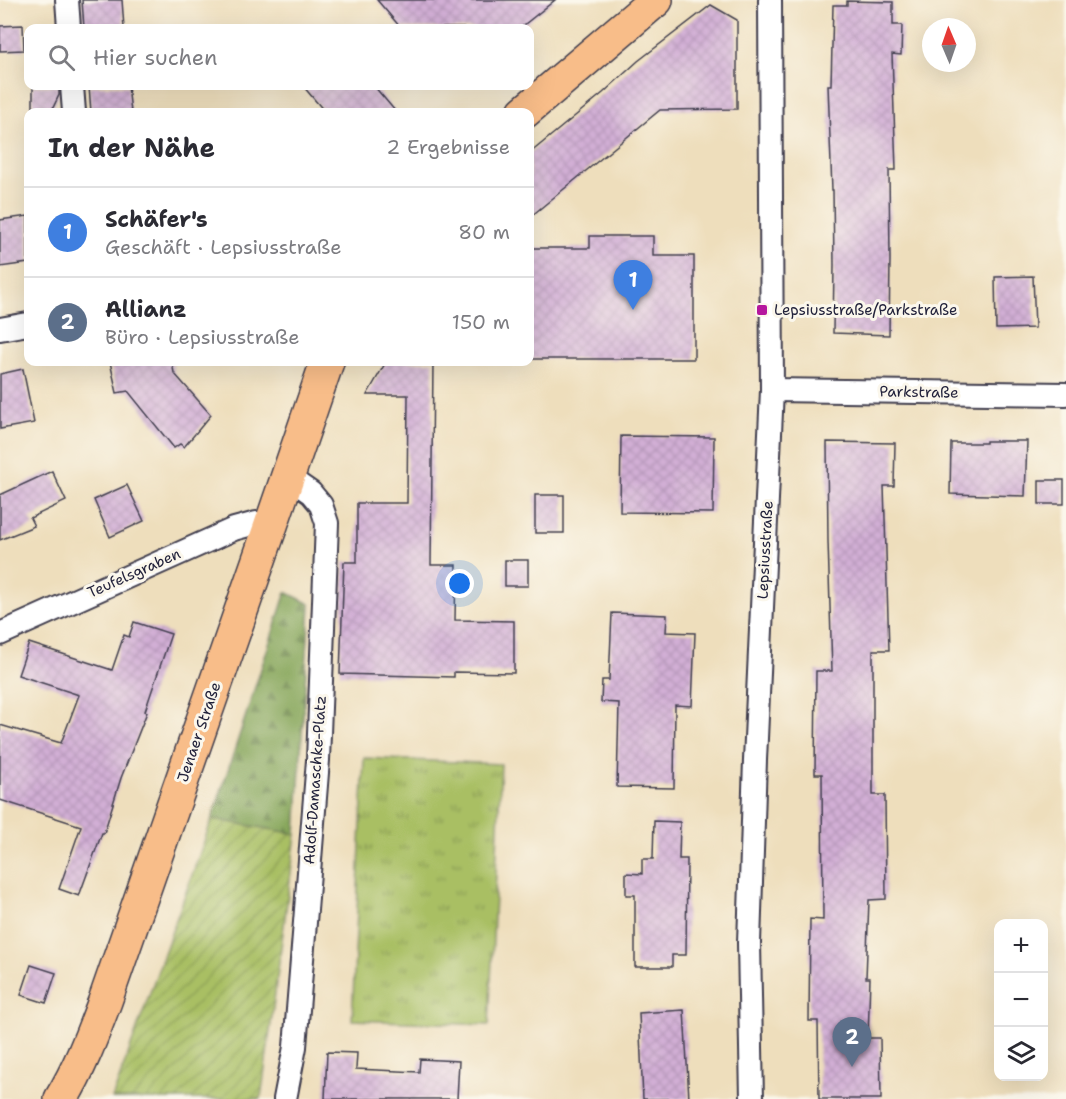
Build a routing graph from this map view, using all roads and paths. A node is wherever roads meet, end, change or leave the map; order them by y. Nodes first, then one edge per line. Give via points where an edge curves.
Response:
1 (67, 0) edge
2 (656, 0) edge
3 (771, 0) edge
4 (69, 24) edge
5 (72, 90) edge
6 (74, 108) edge
7 (529, 108) edge
8 (24, 325) edge
9 (0, 329) edge
10 (326, 366) edge
11 (772, 390) junction
12 (1066, 394) edge
13 (288, 477) junction
14 (270, 528) junction
15 (0, 634) edge
16 (61, 1099) edge
17 (285, 1099) edge
18 (752, 1099) edge

1 - 4 street
2 - 7 main road
3 - 11 street, Lepsiusstraße
5 - 6 street
8 - 9 street
10 - 13 main road, Jenaer Straße
11 - 12 street, Parkstraße
11 - 18 street, Lepsiusstraße via 749,931
13 - 14 main road, Jenaer Straße
13 - 17 street, Adolf-Damaschke-Platz via 311,493 321,505 327,523 318,760 296,1047
14 - 15 street, Teufelsgraben via 256,522 234,528
14 - 16 main road, Jenaer Straße via 105,1001

